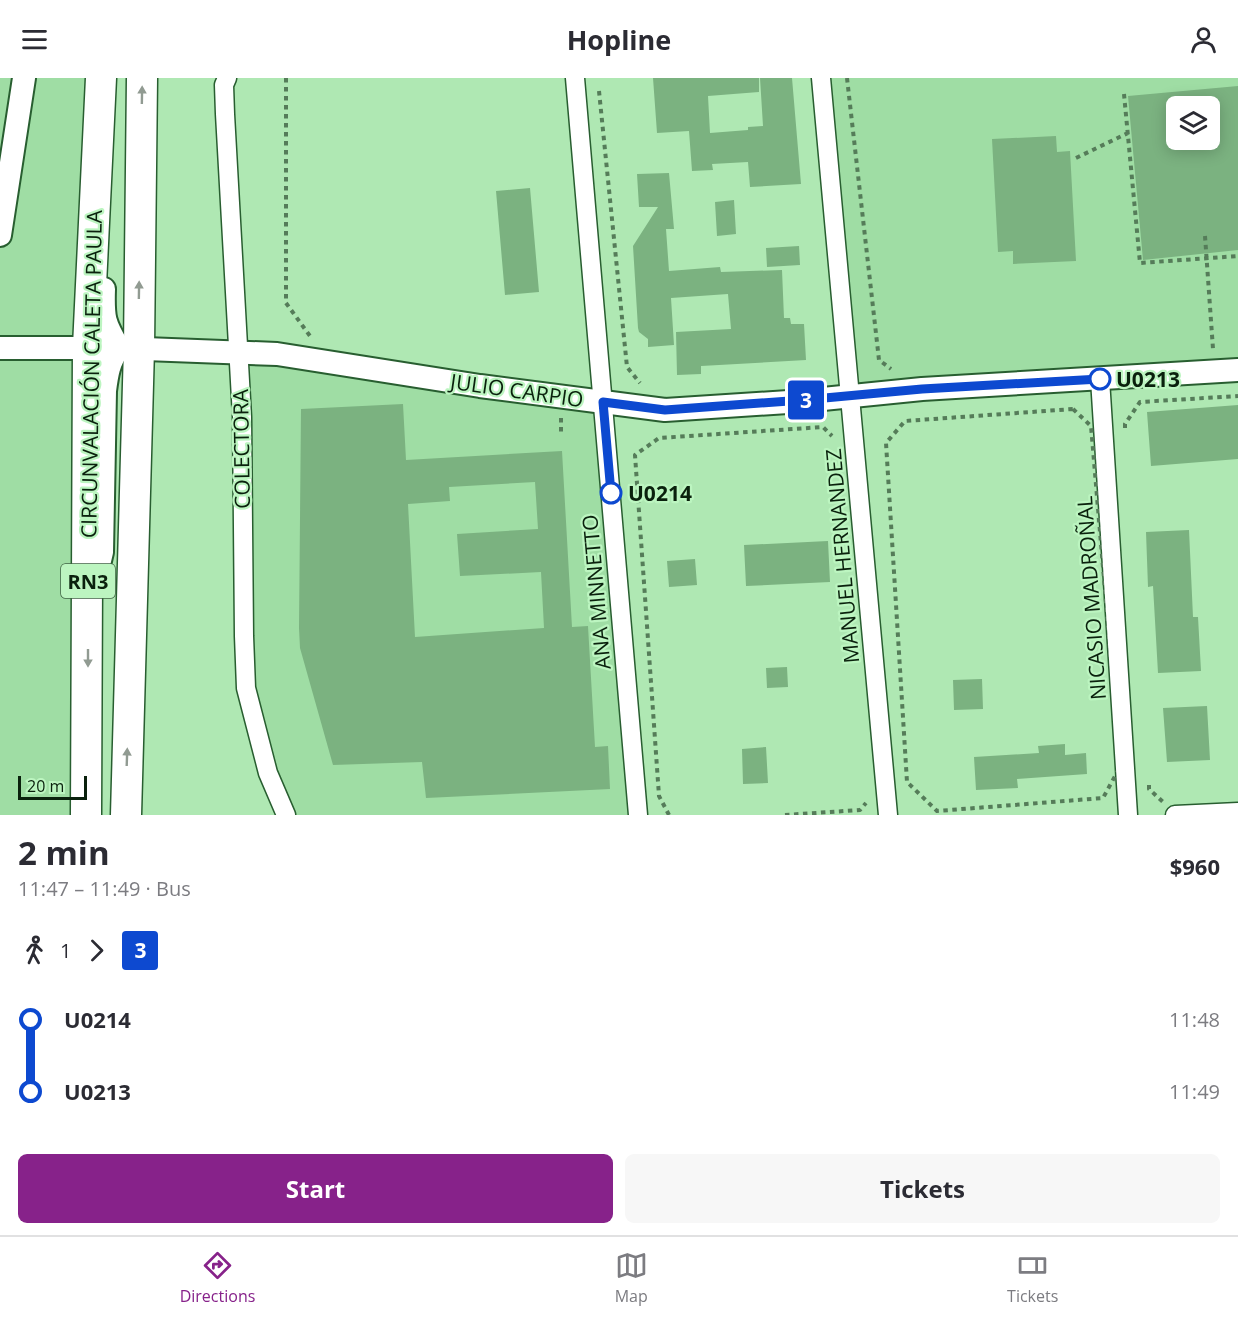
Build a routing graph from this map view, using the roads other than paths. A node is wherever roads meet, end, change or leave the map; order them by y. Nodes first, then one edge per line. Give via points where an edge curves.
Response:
1 (24, 78) edge
2 (101, 78) edge
3 (142, 78) edge
4 (227, 78) edge
5 (576, 78) edge
6 (821, 78) edge
7 (0, 235) edge
8 (0, 348) edge
9 (113, 349) junction
10 (238, 353) junction
11 (1238, 370) edge
12 (1100, 379) junction
13 (851, 396) junction
14 (603, 402) junction
15 (1172, 811) edge
16 (1238, 812) edge
17 (86, 815) edge
18 (126, 815) edge
19 (286, 815) edge
20 (638, 815) edge
21 (888, 815) edge
22 (1128, 815) edge

1 - 7 street
2 - 9 highway, CIRCUNVALACIÓN CALETA PAULA / RN3 via 97,163
9 -> 3 highway, CIRCUNVALACIÓN CALETA PAULA / RN3
4 - 10 street, COLECTORA via 225,114
5 - 14 street, ANA MINNETTO
6 - 13 street, MANUEL HERNANDEZ
8 - 9 street, JULIO CARPIO
9 - 10 street, JULIO CARPIO
9 -> 17 highway, CIRCUNVALACIÓN CALETA PAULA / RN3 via 88,611
18 -> 9 highway, CIRCUNVALACIÓN CALETA PAULA / RN3 via 133,556
10 - 14 street, JULIO CARPIO via 277,354
10 - 19 street, COLECTORA via 246,688 268,773
11 - 12 street, JULIO CARPIO
12 - 13 street, JULIO CARPIO
12 - 22 street, NICASIO MADROÑAL
13 - 14 street, JULIO CARPIO via 665,410
13 - 21 street, MANUEL HERNANDEZ
14 - 20 street, ANA MINNETTO
15 - 16 street

